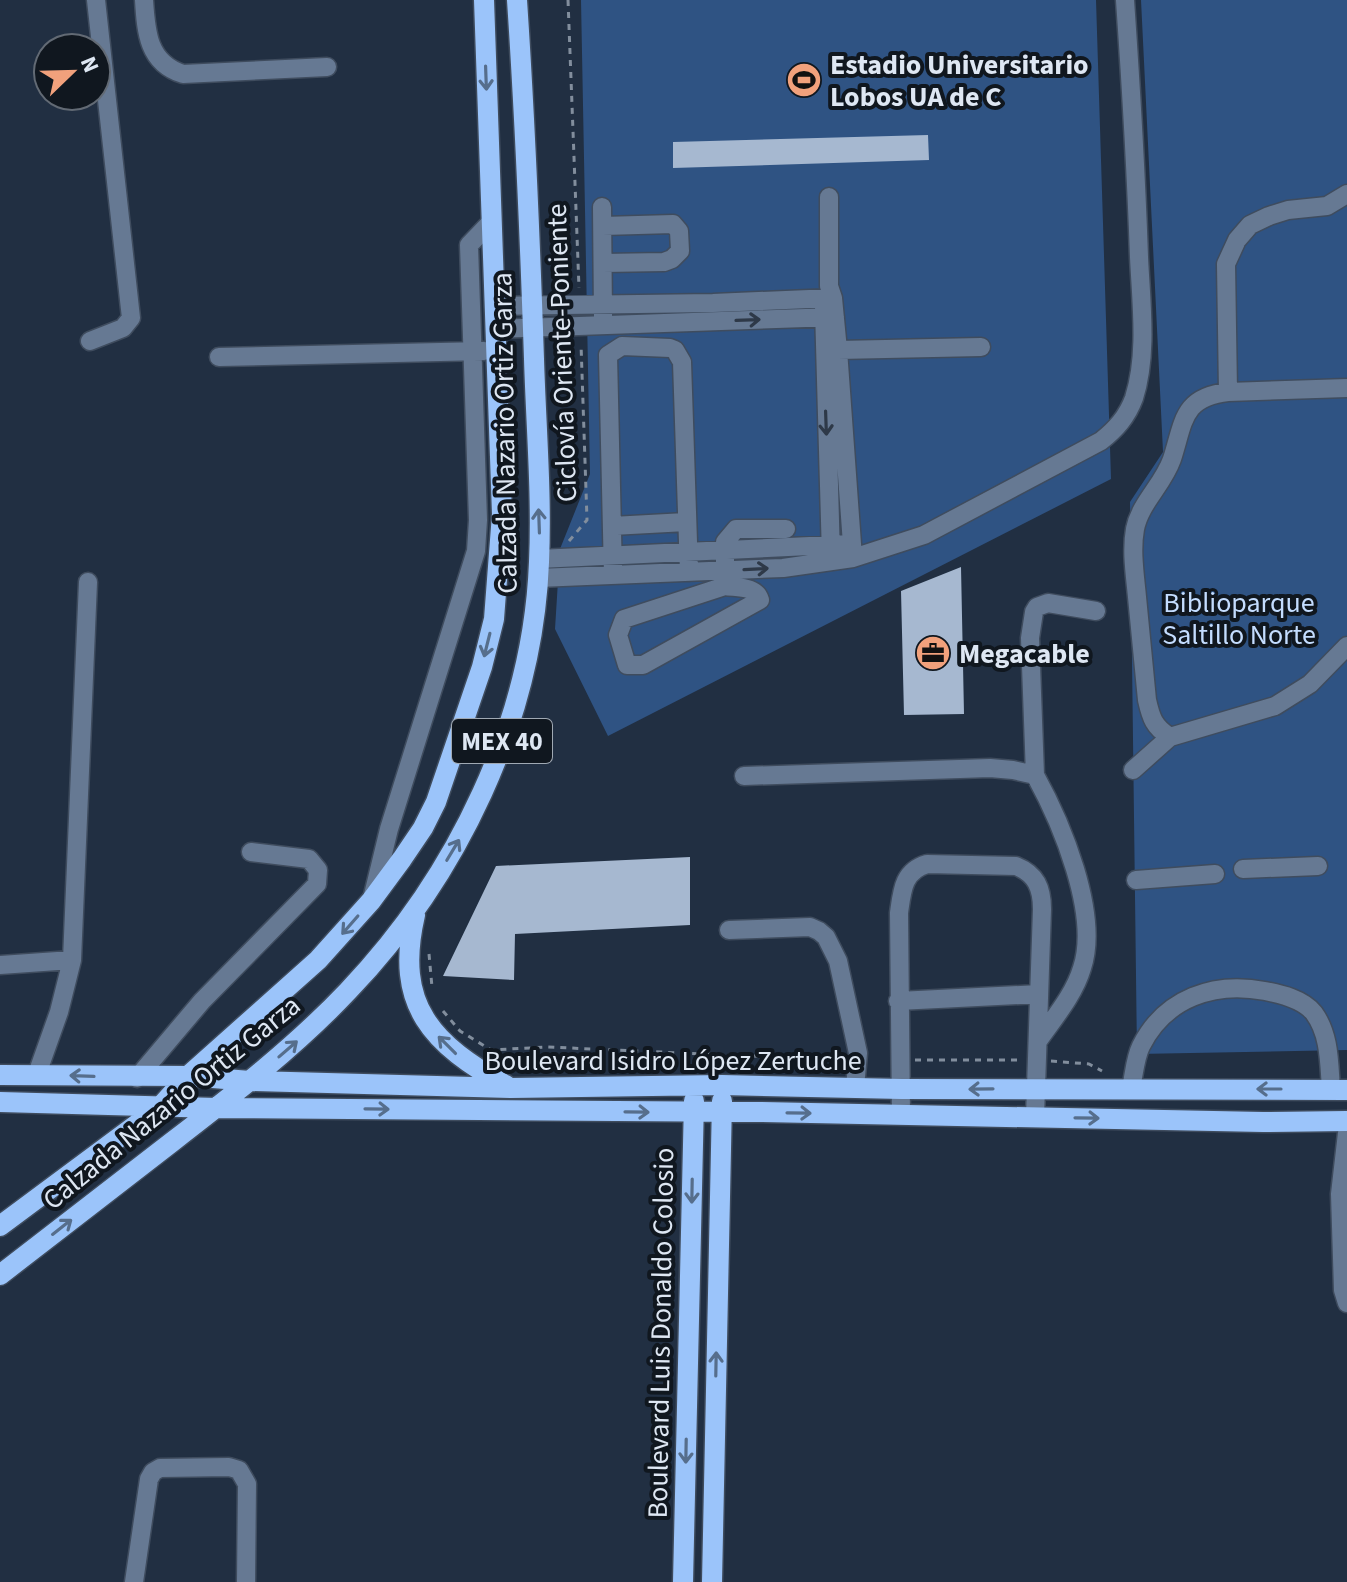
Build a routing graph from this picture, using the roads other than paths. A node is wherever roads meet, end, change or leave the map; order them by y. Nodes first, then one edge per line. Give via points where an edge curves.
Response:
1 (96, 0) edge
2 (144, 0) edge
3 (484, 0) edge
4 (517, 0) edge
5 (1125, 0) edge
6 (327, 67) dead end
7 (1347, 194) edge
8 (829, 197) dead end
9 (602, 207) dead end
10 (491, 222) junction
11 (603, 226) junction
12 (603, 263) junction
13 (829, 303) junction
14 (603, 304) junction
15 (641, 304) junction
16 (532, 305) junction
17 (494, 306) junction
18 (713, 312) junction
19 (602, 324) junction
20 (642, 324) junction
21 (533, 326) junction
22 (495, 329) junction
23 (90, 341) dead end
24 (644, 345) junction
25 (981, 347) dead end
26 (495, 350) junction
27 (838, 350) junction
28 (473, 351) junction
29 (219, 357) dead end
30 (1347, 388) edge
31 (1228, 392) junction
32 (686, 522) junction
33 (612, 526) junction
34 (786, 529) dead end
35 (852, 551) junction
36 (723, 552) junction
37 (831, 555) junction
38 (688, 563) junction
39 (544, 565) junction
40 (657, 565) junction
41 (612, 566) junction
42 (724, 579) junction
43 (88, 582) dead end
44 (667, 604) junction
45 (1096, 611) dead end
46 (1347, 646) edge
47 (1170, 737) junction
48 (1133, 770) dead end
49 (1035, 775) junction
50 (744, 776) dead end
51 (251, 852) dead end
52 (1318, 866) dead end
53 (1243, 869) dead end
54 (1215, 874) dead end
55 (1136, 880) dead end
56 (371, 901) junction
57 (417, 905) junction
58 (729, 930) dead end
59 (72, 960) junction
60 (0, 965) edge
61 (1039, 994) junction
62 (898, 1001) junction
63 (1037, 1051) junction
64 (37, 1074) junction
65 (0, 1075) edge
66 (188, 1076) junction
67 (137, 1078) junction
68 (250, 1081) junction
69 (695, 1085) junction
70 (722, 1085) junction
71 (511, 1088) junction
72 (855, 1088) junction
73 (1036, 1088) junction
74 (1131, 1088) junction
75 (902, 1089) junction
76 (1339, 1090) edge
77 (0, 1102) edge
78 (160, 1107) junction
79 (217, 1108) junction
80 (693, 1113) junction
81 (721, 1113) junction
82 (901, 1115) junction
83 (1035, 1117) junction
84 (1347, 1121) edge
85 (1347, 1133) edge
86 (1344, 1194) edge
87 (0, 1226) edge
88 (0, 1275) edge
89 (1347, 1303) edge
90 (134, 1582) edge
91 (246, 1582) edge
92 (683, 1582) edge
93 (712, 1582) edge

1 - 23 street via 131,318 123,328
2 - 6 street via 152,50 172,71
3 -> 10 main road, Calzada Nazario Ortiz Garza / MEX 40
4 - 16 main road, Calzada Nazario Ortiz Garza / MEX 40
5 - 35 street via 1142,317 1139,370 1130,407 1101,441 924,535
7 - 31 street via 1327,206 1269,216 1250,225 1237,240 1226,264
8 - 13 street
9 - 11 street
10 - 17 main road, Calzada Nazario Ortiz Garza / MEX 40
10 - 28 street via 469,245
11 - 12 street
11 - 12 street via 673,224 679,231 680,251 664,262
12 - 14 street
13 - 18 street
13 - 27 street
13 -> 37 street
14 - 15 street
14 - 16 street
14 - 19 street
15 - 18 street
15 - 20 street
16 - 17 street
16 - 21 main road, Calzada Nazario Ortiz Garza / MEX 40
17 - 22 main road, Calzada Nazario Ortiz Garza / MEX 40
18 - 20 street
19 - 20 street
19 - 21 street
20 - 24 street
21 - 22 street
39 -> 21 main road, Calzada Nazario Ortiz Garza / MEX 40
22 - 26 main road, Calzada Nazario Ortiz Garza / MEX 40
24 - 32 street via 675,350 682,362
24 - 33 street via 619,346 608,355
25 - 27 street
26 - 28 street
26 -> 56 main road, Calzada Nazario Ortiz Garza / MEX 40 via 502,514 487,648 436,802
27 - 35 street
28 - 29 street
28 - 56 street via 476,551
30 - 31 street
31 - 47 street via 1210,394 1189,409 1167,471 1135,529 1147,700 1158,730
32 - 33 street
32 - 38 street
33 - 41 street
34 - 36 street via 736,529
35 - 37 street
36 - 37 street
36 - 38 street
36 - 42 street
42 -> 37 street
38 - 40 street
38 - 42 street
39 - 41 street
57 -> 39 main road, Calzada Nazario Ortiz Garza / MEX 40 via 460,839 486,785 524,670
40 - 41 street
40 - 44 street
42 - 44 street
42 - 44 street via 757,593 760,600 643,665 627,665 618,635 621,622
43 - 59 street
45 - 49 street via 1048,603 1034,612 1030,638
46 - 47 street via 1310,684 1275,706
47 - 48 street
49 - 50 street via 990,768
49 - 63 street via 1075,866 1086,945 1073,989
51 - 67 street via 309,859 318,870 317,884 202,1001
52 - 53 street
54 - 55 street
56 -> 66 main road, Calzada Nazario Ortiz Garza / MEX 40 via 318,960
68 -> 57 main road, Calzada Nazario Ortiz Garza / MEX 40 via 349,990
71 -> 57 main road via 449,1049 416,1001 408,959
58 - 72 street via 810,927 826,937 838,961 858,1053
59 - 60 street
59 - 64 street
61 - 62 street
61 - 62 street via 1042,893 1027,870 927,864 915,867 903,886
61 - 63 street
62 - 75 street
63 - 73 street
64 - 65 main road, Boulevard Isidro López Zertuche
67 -> 64 main road, Boulevard Isidro López Zertuche
66 - 67 main road, Boulevard Isidro López Zertuche
66 - 68 main road, Boulevard Isidro López Zertuche
66 - 78 main road, Calzada Nazario Ortiz Garza / MEX 40
68 - 71 main road, Boulevard Isidro López Zertuche
68 - 79 main road, Calzada Nazario Ortiz Garza / MEX 40
69 - 70 main road, Boulevard Isidro López Zertuche
69 - 71 main road, Boulevard Isidro López Zertuche
69 - 80 main road, Boulevard Luis Donaldo Colosio
70 - 72 main road, Boulevard Isidro López Zertuche
70 - 81 main road, Boulevard Luis Donaldo Colosio
72 - 75 main road, Boulevard Isidro López Zertuche
73 - 74 main road, Boulevard Isidro López Zertuche
73 -> 75 main road, Boulevard Isidro López Zertuche
73 - 83 street
76 -> 74 main road, Boulevard Isidro López Zertuche
74 - 76 street via 1140,1047 1181,1000 1219,989 1248,988 1287,996 1312,1010 1326,1034
75 - 82 street
77 - 78 main road, Boulevard Isidro López Zertuche
78 - 79 main road, Boulevard Isidro López Zertuche
78 - 87 main road, Calzada Nazario Ortiz Garza / MEX 40
79 -> 80 main road, Boulevard Isidro López Zertuche
88 -> 79 main road, Calzada Nazario Ortiz Garza / MEX 40
80 - 81 main road, Boulevard Isidro López Zertuche
80 -> 92 main road, Boulevard Luis Donaldo Colosio
81 -> 82 main road, Boulevard Isidro López Zertuche
93 -> 81 main road, Boulevard Luis Donaldo Colosio
82 - 83 main road, Boulevard Isidro López Zertuche
83 -> 84 main road, Boulevard Isidro López Zertuche
85 - 86 street
86 - 89 street
90 - 91 street via 153,1472 229,1467 239,1470 247,1484

